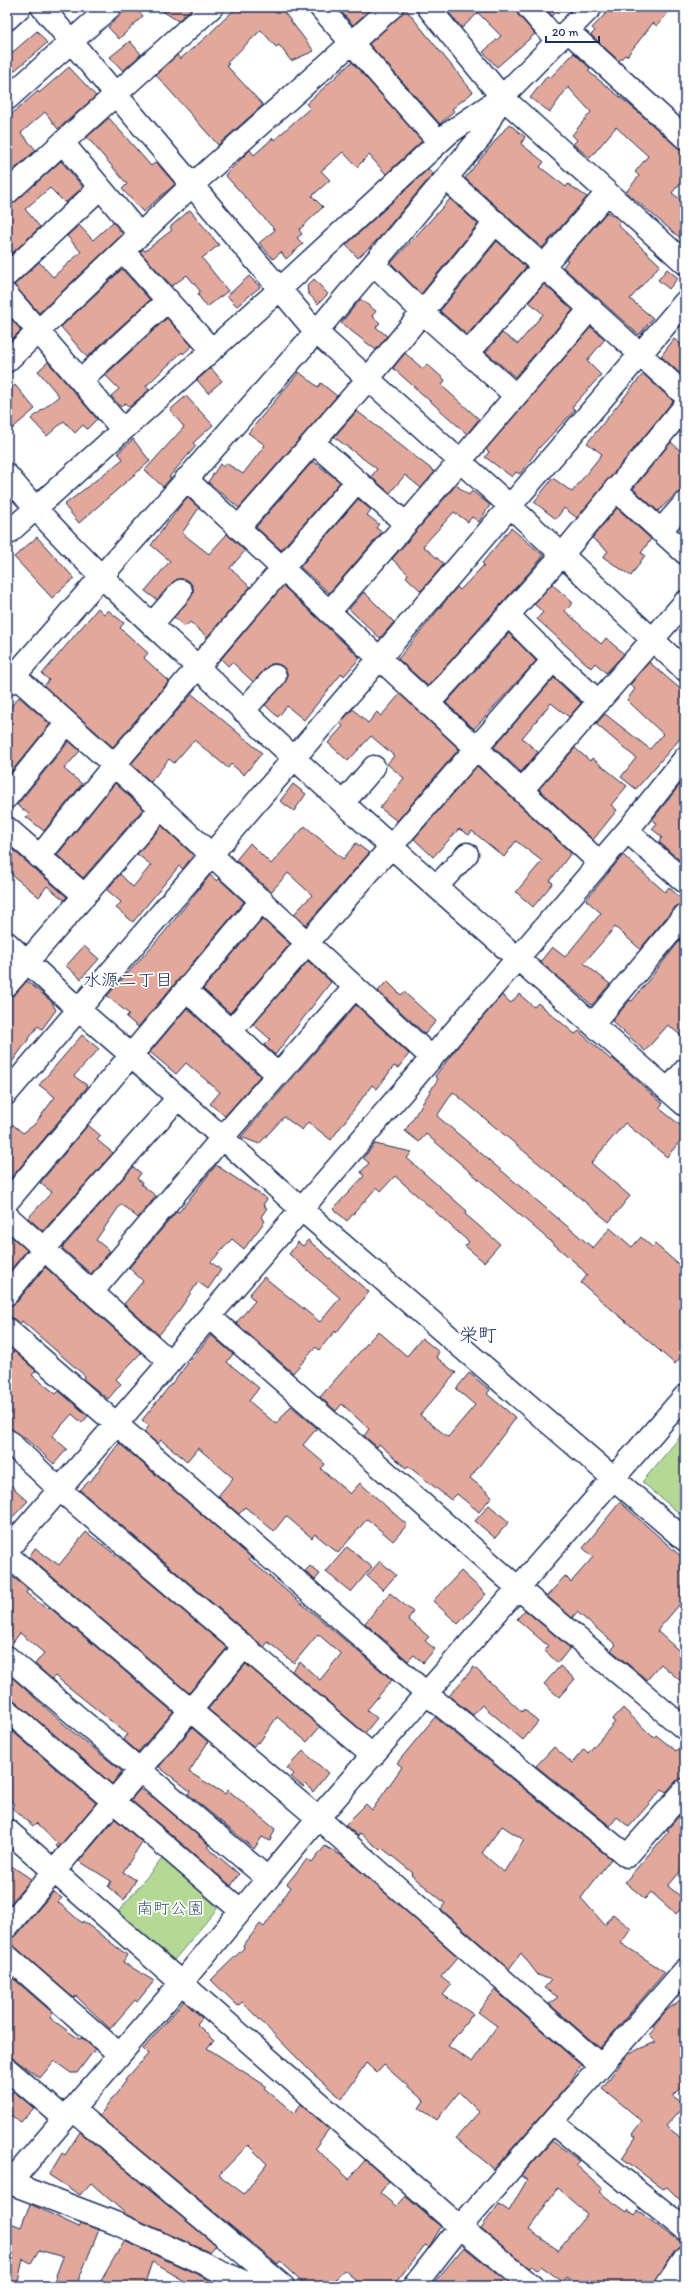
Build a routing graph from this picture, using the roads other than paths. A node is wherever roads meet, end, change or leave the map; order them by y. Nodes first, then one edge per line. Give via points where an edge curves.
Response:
1 (20, 7) edge
2 (42, 7) edge
3 (110, 7) edge
4 (212, 7) edge
5 (320, 7) edge
6 (392, 7) edge
7 (428, 7) edge
8 (528, 7) edge
9 (591, 7) edge
10 (7, 19) edge
11 (563, 36) junction
12 (72, 42) junction
13 (351, 43) junction
14 (117, 95) junction
15 (502, 97) junction
16 (7, 99) edge
17 (685, 138) edge
18 (439, 142) junction
19 (63, 143) junction
20 (446, 178) junction
21 (192, 186) junction
22 (100, 188) junction
23 (607, 192) junction
24 (7, 194) edge
25 (496, 222) junction
26 (140, 234) junction
27 (123, 251) junction
28 (685, 263) edge
29 (374, 264) junction
30 (544, 266) junction
31 (7, 275) edge
32 (280, 289) junction
33 (7, 295) edge
34 (168, 300) junction
35 (685, 302) edge
36 (591, 308) junction
37 (422, 312) junction
38 (38, 331) junction
39 (316, 332) junction
40 (212, 350) junction
41 (468, 353) junction
42 (641, 354) junction
43 (7, 361) edge
44 (368, 379) junction
45 (81, 380) junction
46 (515, 395) junction
47 (685, 395) edge
48 (685, 406) edge
49 (123, 430) junction
50 (313, 442) junction
51 (460, 461) junction
52 (7, 475) edge
53 (186, 479) junction
54 (357, 481) junction
55 (615, 489) junction
56 (685, 503) edge
57 (510, 506) junction
58 (35, 509) junction
59 (406, 524) junction
60 (238, 528) junction
61 (660, 531) junction
62 (7, 534) edge
63 (685, 553) edge
64 (562, 555) junction
65 (282, 569) junction
66 (100, 575) junction
67 (182, 591) dead end
68 (685, 602) edge
69 (329, 612) junction
70 (508, 615) junction
71 (152, 624) junction
72 (652, 640) junction
73 (380, 657) junction
74 (553, 660) junction
75 (198, 668) junction
76 (685, 670) edge
77 (275, 676) dead end
78 (11, 679) edge
79 (598, 702) junction
80 (429, 703) junction
81 (243, 711) junction
82 (67, 723) junction
83 (476, 749) junction
84 (292, 758) junction
85 (685, 758) edge
86 (114, 765) junction
87 (374, 767) dead end
88 (522, 790) junction
89 (7, 797) edge
90 (343, 802) junction
91 (161, 808) junction
92 (7, 828) edge
93 (627, 831) junction
94 (392, 846) junction
95 (210, 854) junction
96 (466, 854) dead end
97 (39, 857) junction
98 (600, 863) junction
99 (685, 882) edge
100 (437, 886) junction
101 (85, 896) junction
102 (262, 900) junction
103 (685, 915) edge
104 (7, 943) edge
105 (308, 943) junction
106 (518, 958) junction
107 (26, 962) junction
108 (7, 985) edge
109 (355, 987) junction
110 (186, 990) junction
111 (78, 1009) junction
112 (593, 1024) junction
113 (231, 1031) junction
114 (131, 1055) junction
115 (432, 1058) junction
116 (685, 1070) edge
117 (278, 1075) junction
118 (668, 1090) junction
119 (7, 1093) edge
120 (178, 1098) junction
121 (685, 1104) edge
122 (222, 1138) junction
123 (7, 1202) edge
124 (301, 1209) junction
125 (7, 1216) edge
126 (44, 1250) junction
127 (92, 1292) junction
128 (7, 1294) edge
129 (210, 1317) junction
130 (7, 1329) edge
131 (170, 1362) junction
132 (685, 1396) edge
133 (116, 1423) junction
134 (7, 1440) edge
135 (614, 1479) junction
136 (60, 1489) junction
137 (685, 1540) edge
138 (7, 1550) edge
139 (7, 1555) edge
140 (518, 1588) junction
141 (244, 1646) junction
142 (7, 1657) edge
143 (427, 1694) junction
144 (7, 1710) edge
145 (190, 1710) junction
146 (685, 1729) edge
147 (373, 1756) junction
148 (140, 1770) junction
149 (685, 1790) edge
150 (114, 1801) junction
151 (318, 1818) junction
152 (7, 1830) edge
153 (54, 1872) junction
154 (267, 1878) junction
155 (240, 1910) junction
156 (7, 1927) edge
157 (7, 1956) edge
158 (685, 1970) edge
159 (182, 1982) junction
160 (119, 2054) junction
161 (602, 2066) junction
162 (7, 2069) edge
163 (68, 2113) junction
164 (552, 2122) junction
165 (8, 2185) edge
166 (460, 2227) junction
167 (685, 2229) edge
168 (685, 2258) edge
169 (252, 2286) edge
170 (283, 2286) edge
171 (414, 2286) edge
172 (532, 2286) edge
173 (666, 2286) edge

1 - 10 street
2 - 12 street
3 - 12 street
4 - 14 street
5 - 13 street
6 - 13 street
7 - 15 street
8 - 11 street
9 - 11 street
11 - 15 street
11 - 17 street
12 - 14 street
12 - 16 street
13 - 18 street
13 - 21 street
14 - 19 street
14 - 21 street
15 - 18 street
15 - 20 street via 480,138
15 - 23 street
18 - 32 street
19 - 22 street
19 - 24 street
20 - 25 street
20 - 29 street
21 - 26 street
21 - 32 street
22 - 26 street
22 - 31 street
23 - 28 street
23 - 30 street
25 - 30 street
25 - 37 street
26 - 27 street
27 - 34 street
27 - 38 street
29 - 37 street
29 - 39 street
30 - 36 street
30 - 41 street
32 - 39 street
32 - 40 street
33 - 38 street
34 - 40 street
34 - 45 street
35 - 42 street
36 - 42 street
36 - 46 street
37 - 41 street
37 - 44 street
38 - 43 street
38 - 45 street
39 - 44 street
39 - 53 street
40 - 49 street
41 - 46 street
42 - 47 street
42 - 57 street
44 - 50 street
44 - 51 street
45 - 49 street
46 - 51 street
48 - 55 street
49 - 58 street
50 - 54 street
50 - 60 street
51 - 57 street
51 - 59 street
52 - 58 street
53 - 60 street
53 - 66 street
54 - 59 street
54 - 65 street
55 - 61 street
55 - 64 street
56 - 61 street
57 - 64 street
57 - 73 street
58 - 62 street
58 - 66 street
59 - 69 street
60 - 65 street
61 - 63 street
64 - 70 street
64 - 72 street
65 - 69 street
65 - 75 street
66 - 71 street
66 - 78 street
67 - 71 street
68 - 72 street
69 - 73 street
70 - 74 street
70 - 80 street
71 - 75 street
72 - 76 street
72 - 79 street
73 - 80 street
73 - 84 street
74 - 79 street
74 - 83 street
75 - 81 street
75 - 86 street
77 - 81 street
78 - 82 street
79 - 88 street
80 - 83 street
81 - 84 street
82 - 86 street
82 - 89 street
83 - 88 street
83 - 94 street
84 - 90 street
84 - 95 street
85 - 93 street
86 - 91 street
86 - 97 street
87 - 90 street
88 - 98 street
90 - 94 street
91 - 95 street
91 - 101 street
92 - 97 street
93 - 98 street
93 - 99 street
94 - 100 street
94 - 105 street
95 - 102 street
95 - 111 street
96 - 100 street
97 - 101 street
98 - 106 street
100 - 106 street
101 - 107 street
102 - 105 street
102 - 110 street
103 - 112 street
104 - 107 street
105 - 109 street
105 - 113 street
106 - 112 street
106 - 115 street
107 - 108 street
107 - 111 street
109 - 115 street
109 - 117 street
110 - 113 street
110 - 114 street
111 - 114 street
111 - 119 street
112 - 118 street
113 - 117 street
114 - 120 street
114 - 123 street
115 - 124 street
116 - 118 street
117 - 122 street
118 - 121 street
120 - 122 street
120 - 126 street
122 - 124 street
122 - 127 street
124 - 129 street
124 - 135 street
125 - 126 street
126 - 127 street
126 - 128 street
127 - 131 street
129 - 131 street
129 - 140 street
130 - 133 street
131 - 133 street
132 - 135 street
133 - 136 street
133 - 143 street
134 - 136 street
135 - 137 street
135 - 140 street
136 - 138 street
136 - 141 street
139 - 145 street
140 - 143 street
140 - 146 street
141 - 145 street
141 - 147 street
142 - 148 street
143 - 147 street
143 - 149 street via 627,1856
144 - 150 street
145 - 148 street
145 - 151 street
147 - 151 street
148 - 150 street
148 - 154 street
150 - 153 street
150 - 155 street
151 - 154 street
151 - 161 street
152 - 153 street
153 - 156 street
153 - 159 street
154 - 155 street
155 - 159 street
157 - 160 street
158 - 161 street
159 - 160 street
159 - 166 street
160 - 163 street
161 - 164 street
162 - 163 street
163 - 165 street
163 - 170 street
164 - 166 street
164 - 167 street
165 - 169 street via 115,2223
166 - 171 street
166 - 172 street
168 - 173 street

